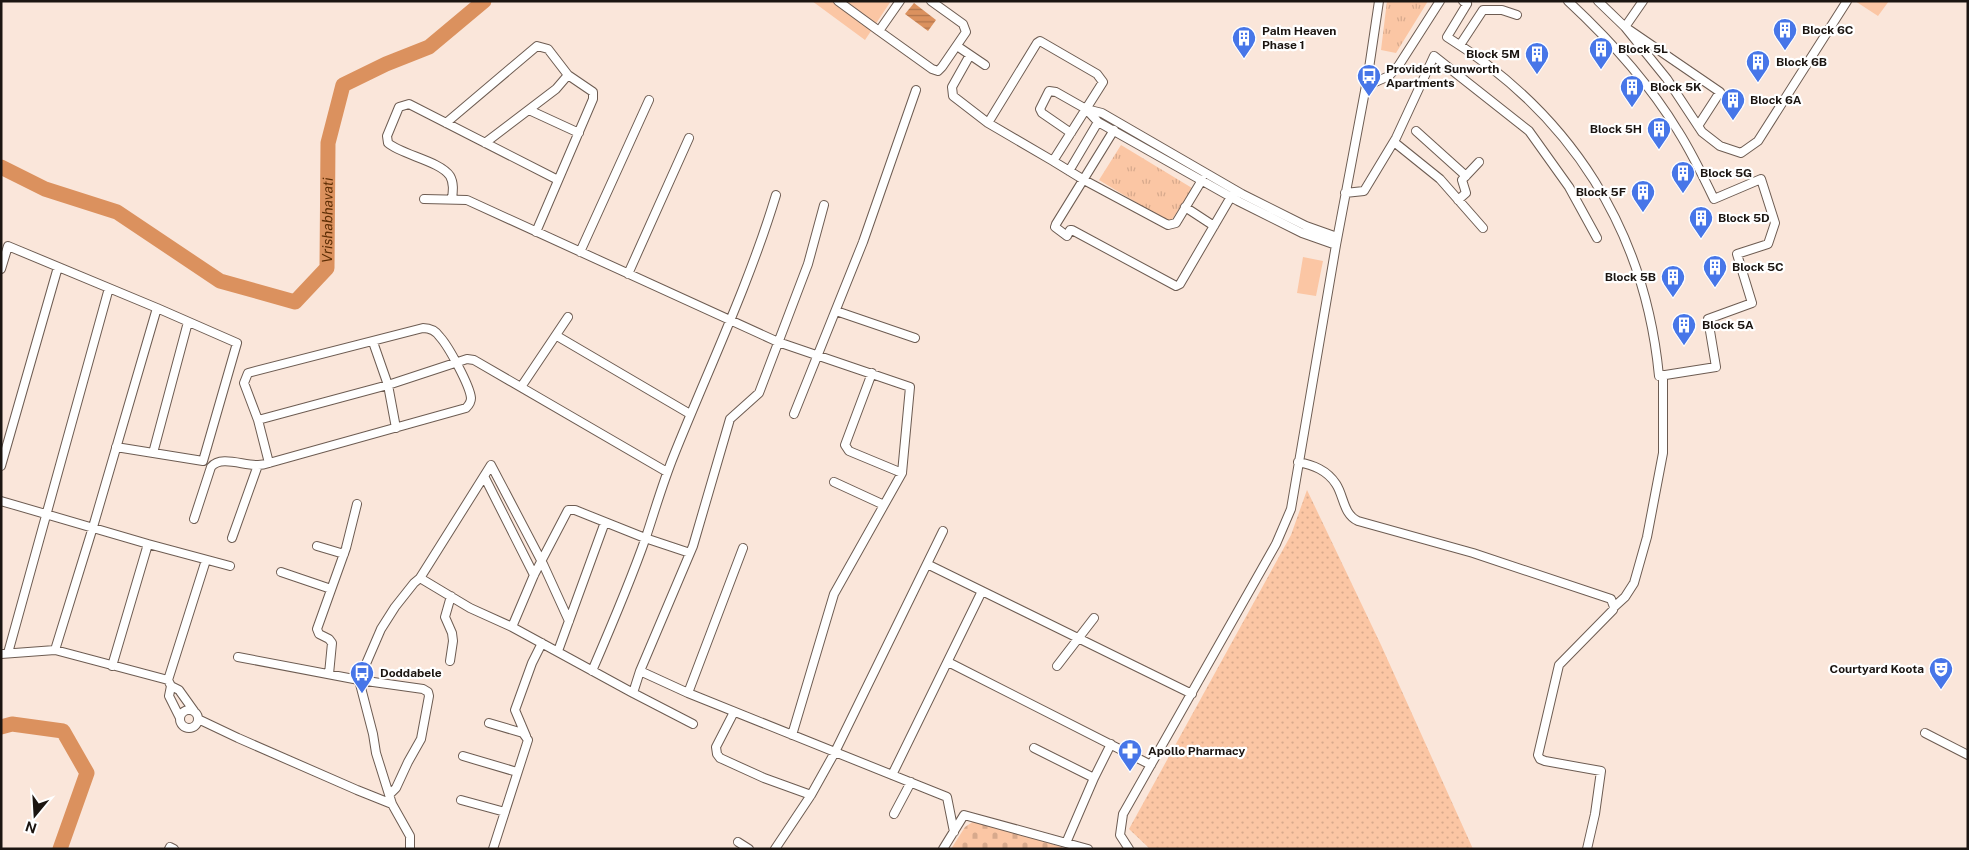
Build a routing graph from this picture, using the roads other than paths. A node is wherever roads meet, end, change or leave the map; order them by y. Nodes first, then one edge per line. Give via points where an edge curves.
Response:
1 (838, 1) edge
2 (900, 1) edge
3 (931, 1) edge
4 (1379, 1) edge
5 (1440, 1) edge
6 (1463, 1) edge
7 (1568, 1) edge
8 (1598, 1) edge
9 (1643, 1) edge
10 (1847, 1) edge
11 (1517, 15) dead end
12 (1625, 27) junction
13 (879, 31) junction
14 (1460, 45) junction
15 (957, 46) junction
16 (970, 55) junction
17 (985, 65) dead end
18 (568, 75) junction
19 (1366, 86) junction
20 (916, 90) dead end
21 (649, 100) dead end
22 (1086, 109) junction
23 (529, 110) junction
24 (1098, 122) junction
25 (446, 123) junction
26 (988, 123) junction
27 (1698, 126) junction
28 (1114, 130) junction
29 (1416, 132) dead end
30 (579, 133) junction
31 (1071, 133) junction
32 (688, 138) dead end
33 (1394, 142) junction
34 (485, 143) junction
35 (1053, 161) junction
36 (1479, 162) dead end
37 (1068, 171) junction
38 (1466, 176) junction
39 (558, 180) junction
40 (1084, 180) junction
41 (1202, 180) junction
42 (1346, 193) junction
43 (1233, 194) junction
44 (776, 195) dead end
45 (424, 199) dead end
46 (452, 199) junction
47 (1458, 200) junction
48 (824, 205) dead end
49 (1185, 207) junction
50 (1214, 226) junction
51 (1482, 228) dead end
52 (536, 232) junction
53 (1597, 238) dead end
54 (1336, 241) junction
55 (4, 245) edge
56 (580, 252) junction
57 (58, 267) junction
58 (1, 269) edge
59 (628, 274) junction
60 (109, 288) junction
61 (156, 308) junction
62 (836, 311) junction
63 (568, 317) dead end
64 (732, 320) junction
65 (188, 322) junction
66 (557, 336) junction
67 (915, 338) dead end
68 (373, 342) junction
69 (778, 342) junction
70 (818, 355) junction
71 (456, 362) junction
72 (872, 373) junction
73 (1662, 375) junction
74 (388, 385) junction
75 (521, 387) junction
76 (690, 414) junction
77 (794, 414) dead end
78 (258, 420) junction
79 (396, 428) junction
80 (116, 447) junction
81 (153, 453) junction
82 (1298, 462) junction
83 (269, 463) junction
84 (258, 465) junction
85 (1, 466) edge
86 (667, 472) junction
87 (902, 473) junction
88 (484, 476) junction
89 (834, 482) dead end
90 (1, 500) edge
91 (357, 504) dead end
92 (884, 505) junction
93 (45, 512) junction
94 (194, 519) dead end
95 (606, 522) junction
96 (93, 527) junction
97 (943, 531) dead end
98 (232, 538) dead end
99 (646, 538) junction
100 (148, 544) junction
101 (318, 546) dead end
102 (743, 548) dead end
103 (690, 553) junction
104 (344, 554) junction
105 (206, 560) junction
106 (541, 561) junction
107 (927, 564) junction
108 (230, 566) dead end
109 (281, 572) dead end
110 (534, 574) junction
111 (420, 578) junction
112 (331, 589) junction
113 (982, 591) junction
114 (450, 596) junction
115 (1614, 607) junction
116 (1094, 618) dead end
117 (569, 621) junction
118 (512, 627) junction
119 (1078, 638) junction
120 (542, 643) junction
121 (55, 650) junction
122 (558, 651) junction
123 (4, 653) edge
124 (238, 658) dead end
125 (450, 661) dead end
126 (948, 662) junction
127 (112, 666) junction
128 (1057, 666) dead end
129 (592, 671) junction
130 (640, 671) junction
131 (329, 674) junction
132 (360, 680) junction
133 (169, 683) junction
134 (633, 692) junction
135 (688, 693) junction
136 (1192, 694) junction
137 (194, 711) junction
138 (734, 712) junction
139 (180, 718) junction
140 (198, 719) junction
141 (489, 723) dead end
142 (693, 724) dead end
143 (1925, 733) dead end
144 (792, 735) junction
145 (526, 736) junction
146 (1111, 744) junction
147 (1034, 748) dead end
148 (835, 752) junction
149 (1968, 755) edge
150 (463, 756) dead end
151 (1151, 765) junction
152 (517, 772) junction
153 (892, 775) junction
154 (1094, 778) junction
155 (911, 782) junction
156 (390, 794) junction
157 (811, 795) junction
158 (461, 800) dead end
159 (392, 804) junction
160 (505, 812) junction
161 (894, 814) dead end
162 (954, 832) junction
163 (738, 842) dead end
164 (1066, 843) junction
165 (493, 848) edge
166 (169, 849) edge
167 (174, 849) edge
168 (410, 849) edge
169 (500, 849) edge
170 (749, 849) edge
171 (775, 849) edge
172 (943, 849) edge
173 (1088, 849) edge
174 (1129, 849) edge
175 (1587, 849) edge

1 - 13 street
2 - 13 street
3 - 15 street via 963,24 966,32
4 - 19 street
5 - 19 street via 1399,65 1389,76
6 - 14 street via 1467,4 1447,37
7 - 73 street via 1623,57 1654,95 1682,137 1714,198 1761,179 1775,223 1768,244 1737,254 1752,303 1708,319 1716,367
8 - 12 street
9 - 12 street
10 - 27 street via 1758,141 1741,153 1720,146
11 - 14 street via 1502,10 1483,10
12 - 27 street via 1667,79
12 - 27 street via 1720,92
13 - 15 street via 938,71
14 - 73 street via 1502,75 1535,105 1565,138 1598,186 1624,235 1641,279 1652,325 1658,376
15 - 16 street
16 - 17 street
16 - 26 street via 952,86 953,96
18 - 23 street
18 - 25 street via 548,49 537,46
18 - 30 street via 594,94
19 - 42 street
20 - 62 street
21 - 56 street
22 - 24 street
22 - 26 street via 1103,82 1083,65 1040,41
22 - 31 street
22 - 31 street via 1049,91 1040,109 1042,113
22 - 43 street via 1102,113
23 - 30 street
23 - 34 street
24 - 28 street
24 - 37 street
25 - 34 street
25 - 46 street via 405,104 399,107 386,140 390,145 443,169 450,176
26 - 35 street
28 - 40 street
28 - 41 street
29 - 38 street
30 - 39 street
31 - 35 street
32 - 59 street
33 - 42 street via 1364,190
33 - 47 street via 1440,179
33 - 53 street via 1434,56 1529,131 1569,187
34 - 39 street
35 - 37 street
36 - 38 street
37 - 40 street
38 - 47 street via 1462,180 1466,193
39 - 52 street
40 - 49 street via 1168,225 1176,223
40 - 50 street via 1056,229 1067,236 1072,230 1176,286
41 - 43 street
41 - 49 street
42 - 54 street
43 - 50 street
43 - 54 street via 1302,233
44 - 64 street
45 - 46 street
46 - 52 street via 467,200
47 - 51 street
48 - 69 street via 808,264
49 - 50 street
52 - 56 street
54 - 82 street
55 - 57 street
55 - 58 street
56 - 59 street
57 - 60 street
57 - 85 street
59 - 64 street
60 - 61 street
60 - 93 street
61 - 65 street
61 - 80 street
62 - 67 street
62 - 70 street
63 - 66 street
64 - 69 street
64 - 76 street
65 - 81 street
65 - 81 street via 237,343 203,461
66 - 75 street
66 - 76 street
68 - 71 street via 427,328 441,337
68 - 74 street
68 - 78 street via 248,373 244,383
69 - 70 street
69 - 103 street via 759,393 730,419
70 - 72 street
70 - 77 street
71 - 74 street
71 - 75 street via 474,360
71 - 79 street via 471,397 469,406
72 - 87 street via 910,387
72 - 87 street via 845,441 846,449
73 - 115 street via 1663,453 1646,537 1634,583
74 - 78 street
74 - 79 street
75 - 86 street
76 - 86 street
78 - 83 street
79 - 83 street
80 - 81 street
80 - 96 street
82 - 115 street via 1327,473 1336,484 1350,516 1358,521 1491,559 1611,599
82 - 136 street via 1291,509 1276,544
83 - 84 street
84 - 94 street via 213,464
84 - 98 street
86 - 99 street
87 - 92 street
88 - 106 street via 491,465
88 - 110 street
88 - 111 street
89 - 92 street
90 - 93 street
91 - 104 street
92 - 144 street via 834,594
93 - 96 street
93 - 123 street
95 - 99 street
95 - 106 street via 568,510
95 - 117 street
96 - 100 street
96 - 121 street
97 - 107 street
99 - 103 street
99 - 129 street
100 - 105 street
100 - 127 street
101 - 104 street
102 - 135 street
103 - 130 street
104 - 112 street
105 - 108 street
105 - 133 street
106 - 110 street
106 - 117 street
107 - 113 street
107 - 148 street
109 - 112 street
110 - 118 street
111 - 114 street
111 - 132 street via 381,629
112 - 131 street via 317,629 332,643
113 - 119 street
113 - 126 street
114 - 118 street
114 - 125 street via 445,617 453,641
115 - 175 street via 1559,664 1538,755 1545,761 1599,770 1601,774
116 - 119 street
117 - 122 street
118 - 120 street
119 - 128 street
119 - 136 street
120 - 122 street
120 - 145 street via 515,710
121 - 123 street
121 - 127 street
122 - 129 street
124 - 131 street
126 - 146 street
126 - 153 street
127 - 133 street
129 - 134 street
130 - 134 street
130 - 135 street
131 - 132 street
132 - 156 street via 376,753
132 - 156 street via 428,692 421,739
133 - 137 street via 179,690
133 - 139 street via 169,696
134 - 142 street
135 - 138 street
136 - 151 street
137 - 139 street via 185,711
137 - 140 street
138 - 144 street
138 - 157 street via 716,747 720,758
139 - 140 street via 188,728
140 - 159 street
141 - 145 street
143 - 149 street
144 - 148 street
145 - 152 street via 528,740
146 - 151 street
146 - 154 street
147 - 154 street
148 - 153 street
148 - 157 street
150 - 152 street
151 - 174 street via 1123,814 1120,835
152 - 160 street
153 - 155 street
154 - 164 street
155 - 161 street
155 - 162 street via 947,797
156 - 159 street
157 - 171 street
158 - 160 street
159 - 168 street via 410,836
160 - 165 street
162 - 164 street via 964,815
162 - 172 street
163 - 170 street
164 - 173 street
165 - 169 street
166 - 167 street

